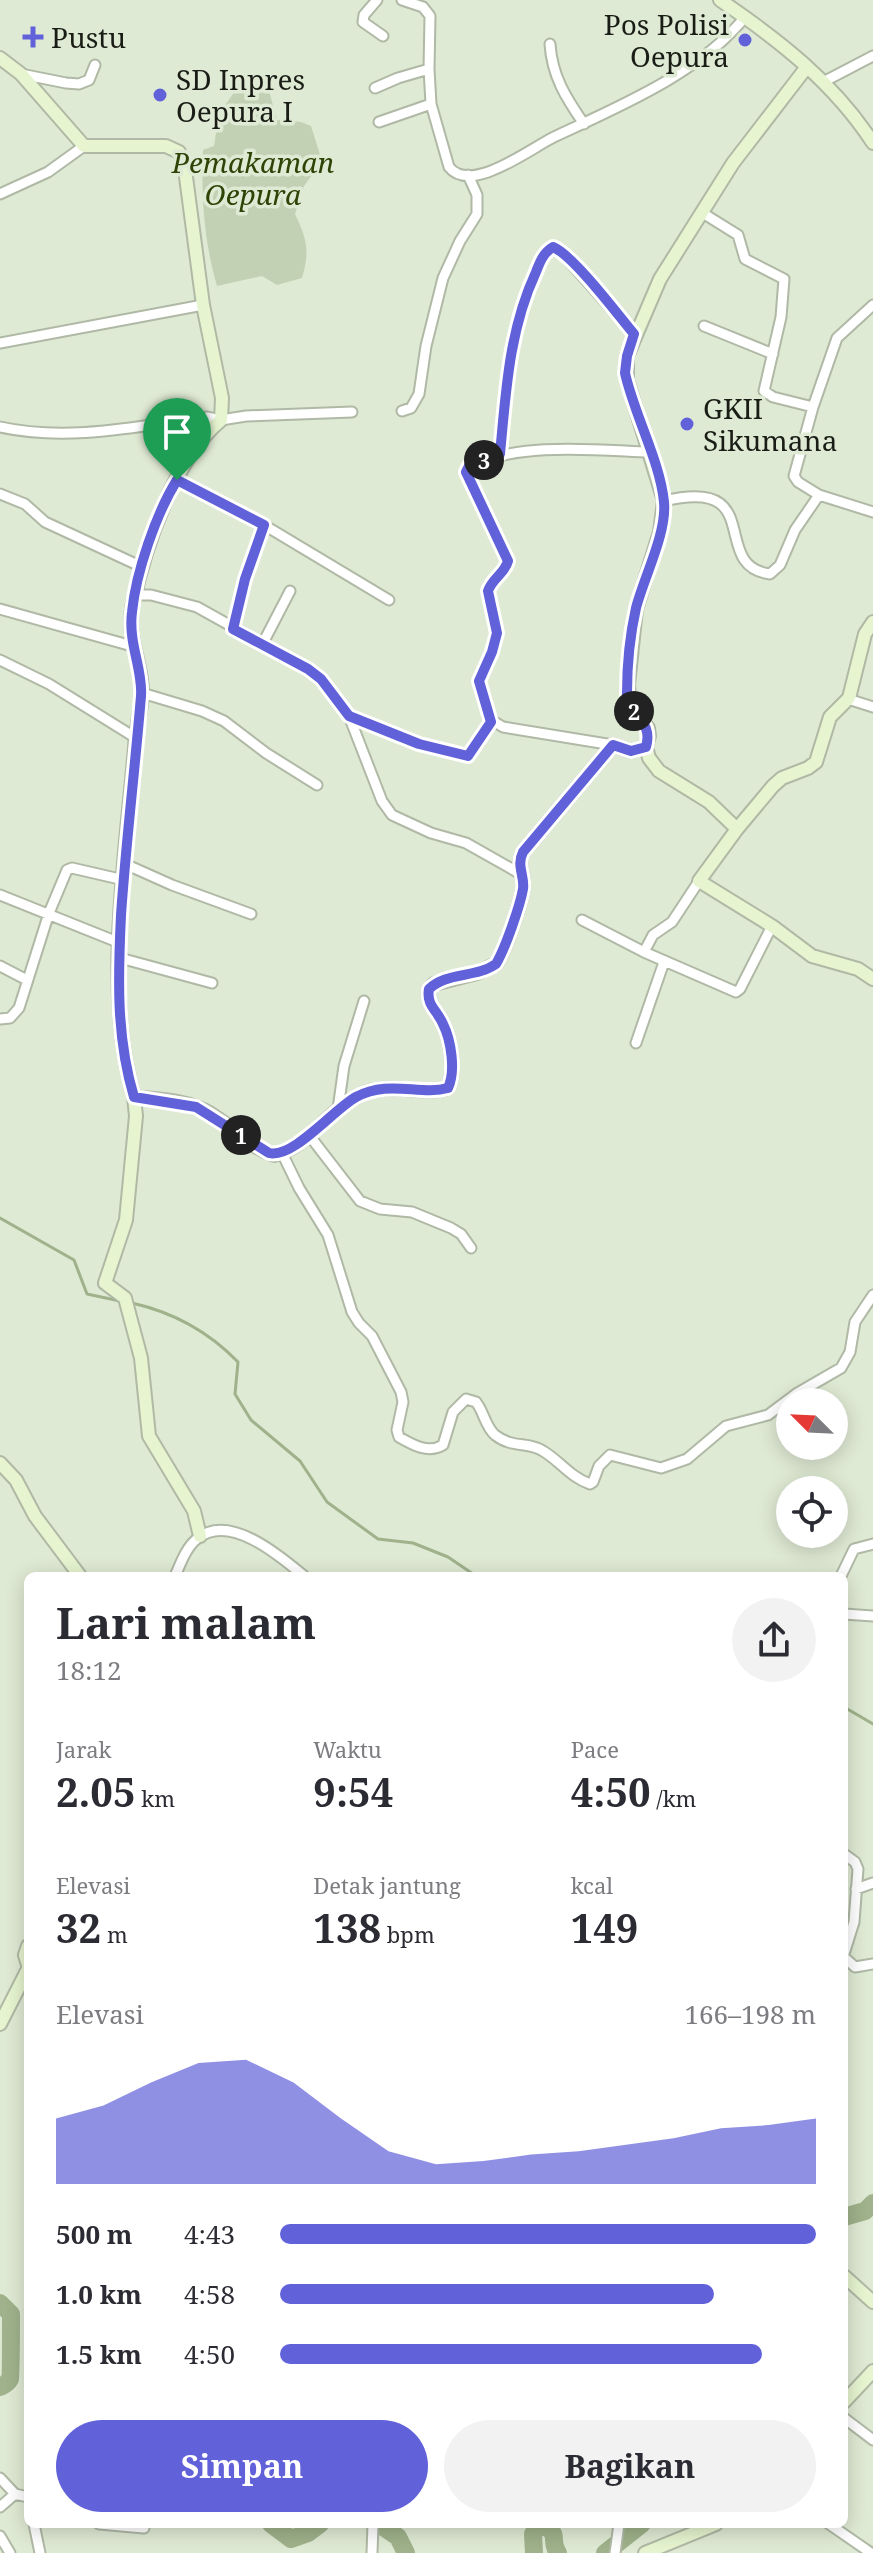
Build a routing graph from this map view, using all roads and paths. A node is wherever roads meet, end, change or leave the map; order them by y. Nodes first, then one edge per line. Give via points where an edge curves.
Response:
1 (377, 0) edge
2 (402, 0) edge
3 (720, 0) edge
4 (745, 17) junction
5 (383, 36) dead end
6 (550, 44) dead end
7 (873, 56) edge
8 (0, 58) edge
9 (95, 65) dead end
10 (806, 68) junction
11 (429, 69) junction
12 (21, 74) junction
13 (825, 81) junction
14 (375, 88) dead end
15 (431, 104) junction
16 (379, 122) dead end
17 (584, 124) junction
18 (873, 143) edge
19 (84, 146) junction
20 (468, 175) junction
21 (0, 194) edge
22 (701, 212) junction
23 (203, 305) junction
24 (873, 305) edge
25 (704, 326) dead end
26 (634, 334) junction
27 (0, 343) edge
28 (773, 354) junction
29 (813, 407) junction
30 (402, 411) dead end
31 (352, 412) dead end
32 (221, 420) junction
33 (0, 427) edge
34 (650, 452) junction
35 (500, 454) junction
36 (177, 480) junction
37 (0, 494) edge
38 (819, 495) junction
39 (664, 501) junction
40 (873, 512) edge
41 (264, 525) junction
42 (142, 567) junction
43 (290, 591) dead end
44 (135, 595) junction
45 (389, 600) dead end
46 (0, 609) edge
47 (873, 622) edge
48 (233, 629) junction
49 (263, 643) junction
50 (132, 646) junction
51 (0, 660) edge
52 (142, 693) junction
53 (848, 699) junction
54 (873, 707) edge
55 (349, 716) junction
56 (491, 722) junction
57 (136, 738) junction
58 (613, 745) junction
59 (646, 747) junction
60 (317, 785) dead end
61 (737, 829) junction
62 (125, 864) junction
63 (519, 873) junction
64 (124, 880) junction
65 (699, 881) junction
66 (0, 895) edge
67 (49, 913) junction
68 (251, 914) dead end
69 (582, 920) dead end
70 (772, 926) junction
71 (120, 943) junction
72 (644, 952) junction
73 (120, 958) junction
74 (664, 962) junction
75 (0, 966) edge
76 (873, 979) edge
77 (27, 980) junction
78 (212, 983) dead end
79 (364, 1001) dead end
80 (0, 1019) edge
81 (636, 1043) dead end
82 (134, 1097) junction
83 (338, 1109) junction
84 (309, 1135) junction
85 (282, 1153) junction
86 (471, 1248) dead end
87 (873, 1295) edge
88 (0, 1463) edge
89 (200, 1536) junction
90 (873, 1544) edge
91 (77, 1572) edge
92 (177, 1572) edge
93 (299, 1572) edge
94 (843, 1572) edge
95 (848, 1614) edge
96 (873, 1616) edge
97 (848, 1857) edge
98 (873, 1883) edge
99 (856, 1889) junction
100 (848, 1942) edge
101 (848, 1959) edge
102 (873, 1964) edge
103 (24, 1975) edge
104 (0, 2024) edge
105 (848, 2280) edge
106 (873, 2302) edge
107 (873, 2371) edge
108 (848, 2398) edge
109 (848, 2421) edge
110 (873, 2440) edge
111 (0, 2478) edge
112 (15, 2494) junction
113 (24, 2496) edge
114 (0, 2507) edge
115 (35, 2528) edge
116 (373, 2528) edge
117 (618, 2528) edge
118 (706, 2528) edge
119 (835, 2528) edge
120 (0, 2536) edge
121 (10, 2553) edge
122 (40, 2553) edge
123 (372, 2553) edge
124 (615, 2553) edge
125 (645, 2553) edge
126 (871, 2553) edge

1 - 5 street via 363,22
2 - 11 street via 429,12
3 - 4 street
4 - 10 street
4 - 17 street via 703,55
6 - 17 street via 553,72
7 - 13 street
8 - 12 street
9 - 12 street via 89,80 79,84
10 - 13 street
10 - 22 street
11 - 14 street
11 - 15 street
12 - 19 street
13 - 18 street
15 - 16 street
15 - 20 street via 449,167 455,174
17 - 20 street via 498,168
19 - 21 street via 48,172
19 - 23 street via 166,146 179,152
20 - 30 street via 477,195 477,214 443,278 419,394 411,408
22 - 26 street
22 - 28 street via 736,233 748,262 784,279
23 - 27 street
23 - 32 street via 220,387
24 - 29 street via 837,338
25 - 28 street
26 - 34 street via 625,373
26 - 35 street via 560,251 549,249 528,288 512,342
28 - 29 street via 764,391
29 - 38 street via 794,476
31 - 32 street
32 - 33 street via 207,417 46,434
32 - 36 street
34 - 35 street
34 - 39 street
35 - 56 street via 466,472 508,561 488,591 497,633 479,681
36 - 41 street
36 - 42 street
37 - 42 street via 25,504 45,522
38 - 39 street via 770,574 741,554 733,521 716,501 696,495
38 - 40 street
39 - 59 street via 636,609 628,685 630,707 648,728
41 - 45 street
41 - 48 street
42 - 44 street
43 - 49 street
44 - 48 street via 197,607
44 - 50 street
46 - 50 street
47 - 53 street
48 - 49 street
49 - 55 street via 321,679
50 - 52 street
51 - 57 street
52 - 57 street
52 - 60 street via 224,721
53 - 54 street
53 - 61 street via 830,717 816,762 782,778
55 - 56 street via 464,756
55 - 63 street via 392,815 466,843
56 - 58 street
57 - 62 street
58 - 59 street via 631,751
58 - 63 street via 523,852
59 - 61 street via 659,771 709,802
61 - 65 street
62 - 64 street
62 - 68 street
63 - 83 street via 523,887 496,964 429,989 429,1003 448,1040 448,1088 378,1090
64 - 67 street via 67,870
64 - 71 street
65 - 70 street
65 - 72 street
66 - 67 street
67 - 71 street
67 - 77 street
69 - 72 street
70 - 74 street via 736,992
70 - 76 street via 812,956 858,969
71 - 73 street
72 - 74 street
73 - 78 street
73 - 82 street via 119,1019
74 - 81 street
75 - 77 street
77 - 80 street via 15,1014
79 - 83 street via 344,1066
82 - 85 street via 196,1107 263,1151
82 - 89 street via 126,1220 105,1279 125,1298 137,1338 149,1436 194,1511
83 - 84 street
84 - 85 street
84 - 86 street via 360,1201 412,1212 451,1228
85 - 87 street via 328,1235 352,1312 372,1336 401,1392 399,1437 425,1449 443,1445 453,1412 466,1399 476,1402 498,1437 543,1451 590,1484 610,1455 661,1468 676,1464 726,1426 768,1415 835,1374 847,1361 855,1322
88 - 91 street
89 - 92 street
89 - 93 street via 225,1531 262,1543
90 - 94 street via 854,1549
95 - 96 street
97 - 99 street via 858,1869
98 - 99 street
99 - 100 street
101 - 102 street via 855,1967
103 - 104 street
105 - 106 street
107 - 108 street
109 - 110 street
111 - 112 street
112 - 113 street
112 - 114 street
115 - 122 street
116 - 123 street
117 - 124 street
118 - 125 street
119 - 126 street
120 - 121 street

